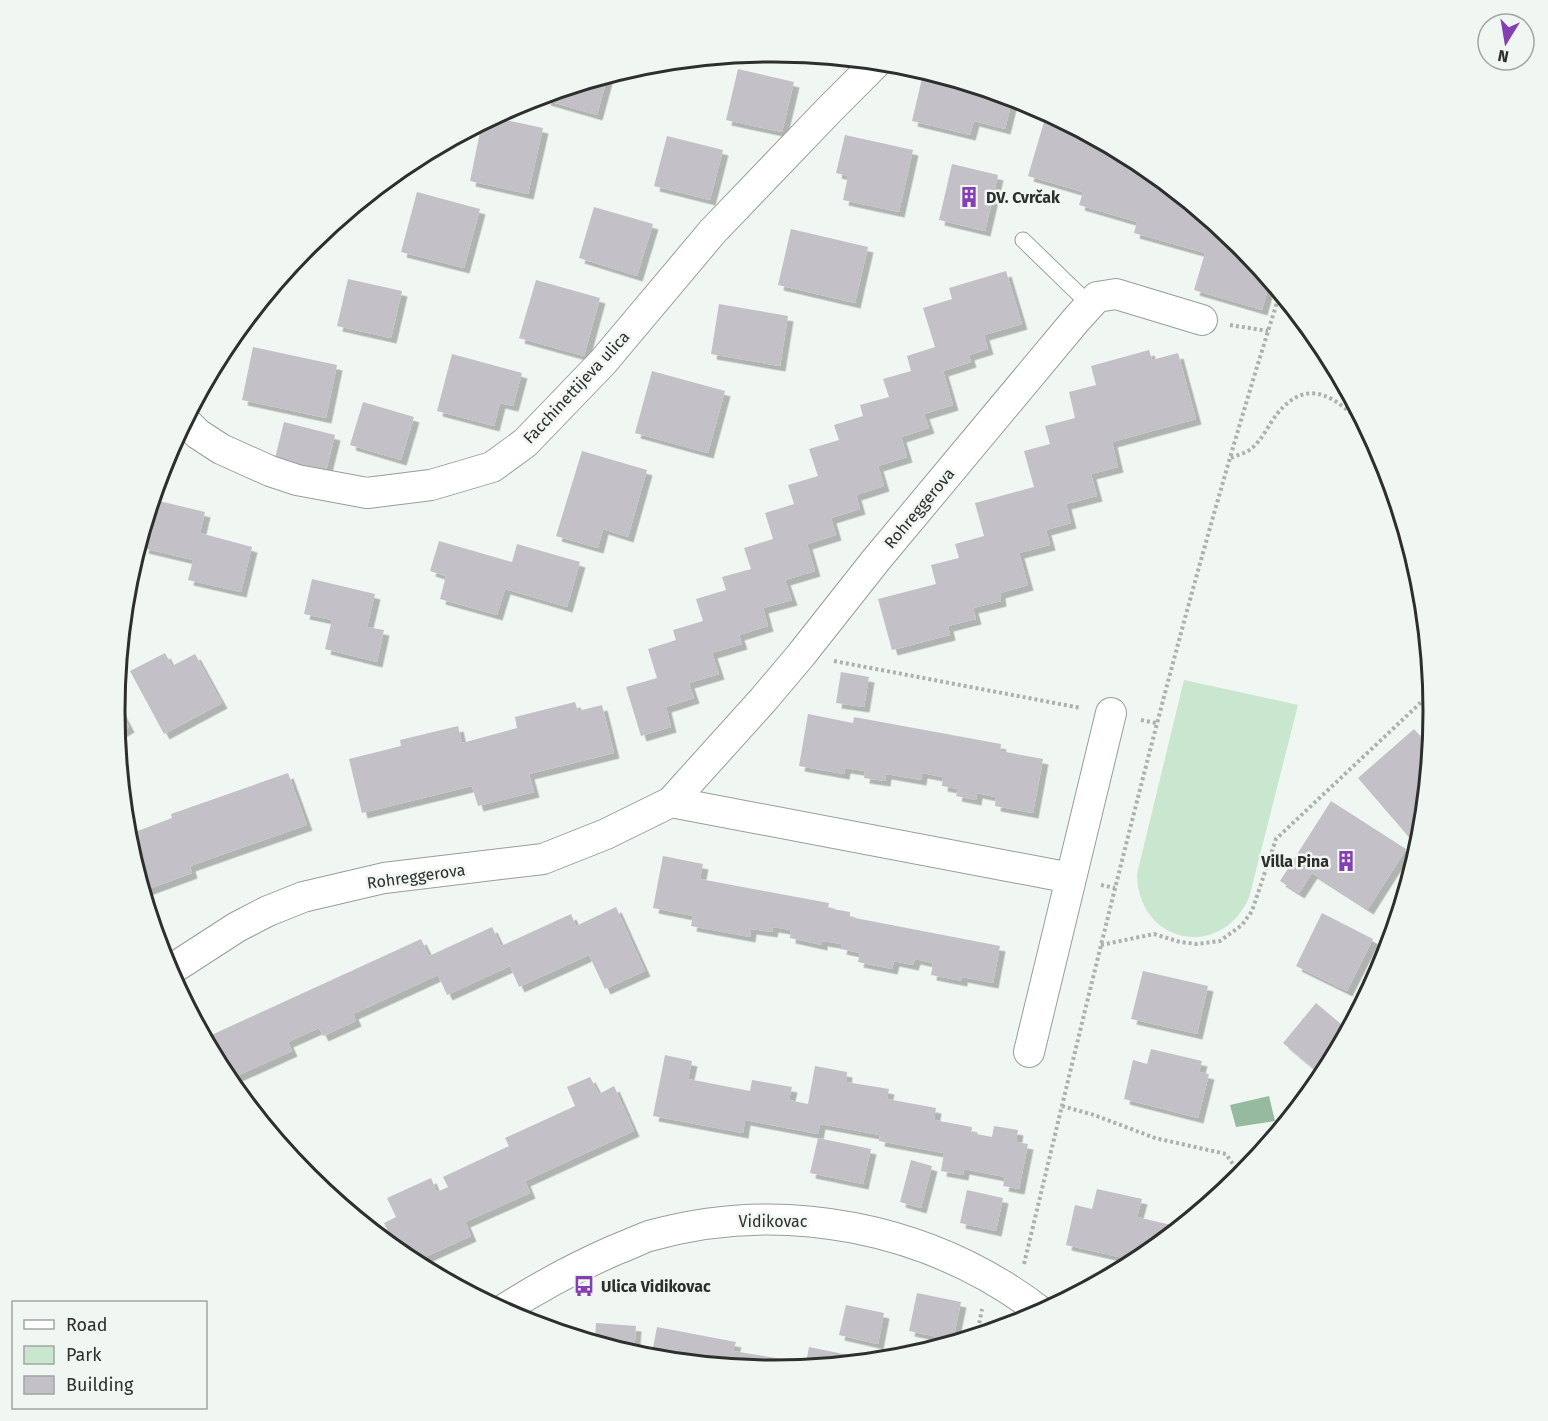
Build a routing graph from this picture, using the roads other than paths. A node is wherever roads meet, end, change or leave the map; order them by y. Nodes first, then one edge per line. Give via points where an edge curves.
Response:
1 (870, 69) edge
2 (1023, 240) dead end
3 (1090, 305) junction
4 (1202, 320) road end
5 (190, 426) edge
6 (1111, 713) dead end
7 (671, 802) junction
8 (1071, 878) junction
9 (177, 966) edge
10 (1029, 1052) dead end
11 (512, 1304) edge
12 (1032, 1306) edge

1 - 5 street, Facchinettijeva ulica via 713,231 596,370 525,443 492,467 431,485 367,494 270,471 221,449
2 - 3 lane
3 - 4 street, Rohreggerova via 1097,297 1116,294
3 - 7 street, Rohreggerova via 801,655
6 - 8 street
7 - 8 street
7 - 9 street, Rohreggerova via 543,859 384,878 303,897 237,927
8 - 10 street
11 - 12 street, Vidikovac via 551,1280 647,1237 704,1223 769,1218 830,1223 882,1234 960,1262

